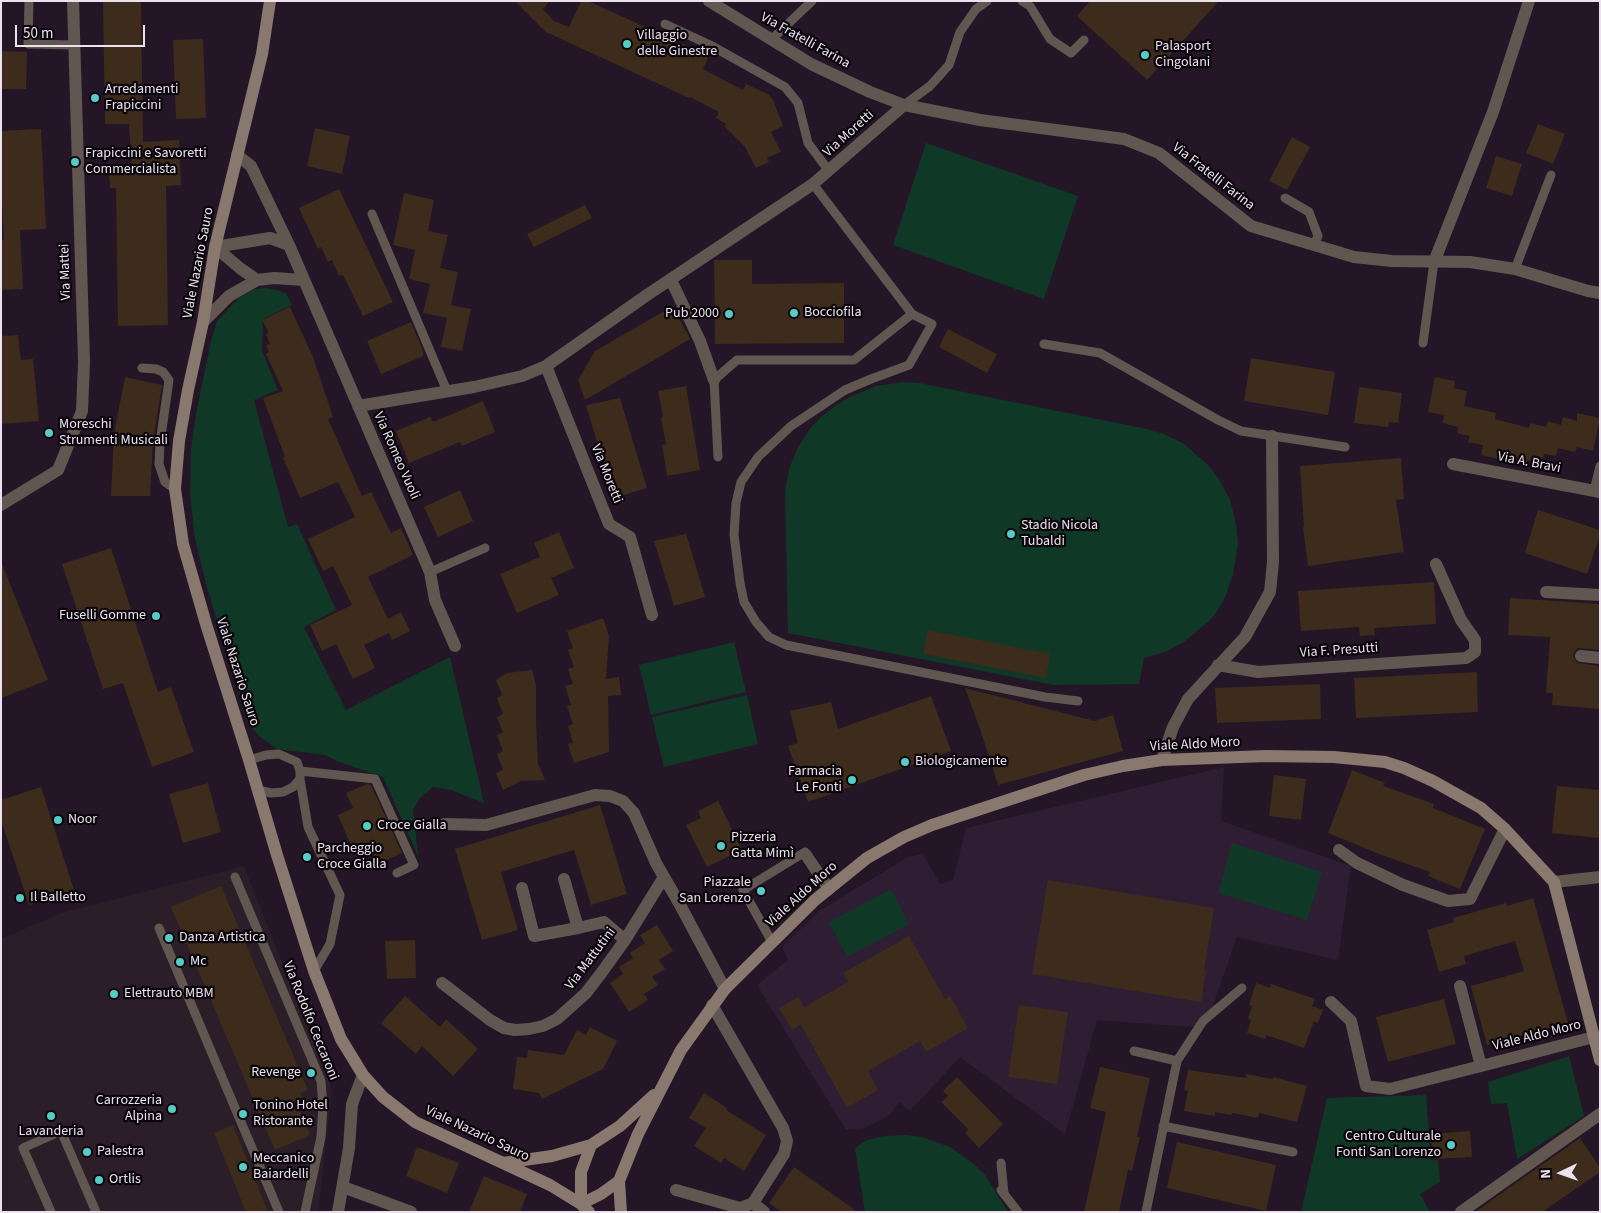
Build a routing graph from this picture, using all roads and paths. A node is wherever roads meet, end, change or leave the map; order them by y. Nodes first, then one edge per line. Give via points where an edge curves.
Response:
1 (28, 1) edge
2 (73, 1) edge
3 (270, 1) edge
4 (710, 1) edge
5 (812, 1) edge
6 (987, 1) edge
7 (1022, 1) edge
8 (1530, 1) edge
9 (665, 24) dead end
10 (771, 40) junction
11 (1084, 40) dead end
12 (74, 45) junction
13 (904, 105) junction
14 (237, 155) junction
15 (829, 172) junction
16 (1551, 175) dead end
17 (812, 184) junction
18 (1285, 198) dead end
19 (372, 214) dead end
20 (1314, 245) junction
21 (289, 246) junction
22 (215, 247) junction
23 (1434, 262) junction
24 (1516, 269) junction
25 (257, 280) junction
26 (303, 280) junction
27 (671, 280) junction
28 (1600, 293) edge
29 (912, 314) junction
30 (203, 322) junction
31 (1423, 343) dead end
32 (1044, 344) dead end
33 (546, 366) junction
34 (142, 368) dead end
35 (714, 380) junction
36 (447, 391) junction
37 (358, 406) junction
38 (1272, 436) junction
39 (1345, 447) dead end
40 (718, 457) dead end
41 (1453, 464) dead end
42 (1600, 466) edge
43 (176, 489) junction
44 (1597, 491) edge
45 (1, 505) edge
46 (485, 548) dead end
47 (1436, 564) dead end
48 (430, 572) junction
49 (1546, 592) dead end
50 (1600, 595) edge
51 (652, 615) dead end
52 (455, 646) dead end
53 (1581, 656) dead end
54 (1600, 658) edge
55 (1218, 665) junction
56 (1078, 701) dead end
57 (249, 760) junction
58 (1162, 760) junction
59 (300, 775) junction
60 (258, 790) junction
61 (444, 824) dead end
62 (1505, 829) junction
63 (1339, 850) dead end
64 (806, 855) joint
65 (397, 873) dead end
66 (235, 877) dead end
67 (664, 877) junction
68 (1600, 877) edge
69 (564, 879) dead end
70 (1554, 882) junction
71 (522, 888) dead end
72 (829, 889) junction
73 (159, 928) dead end
74 (578, 928) junction
75 (625, 940) junction
76 (772, 942) junction
77 (314, 971) junction
78 (442, 983) dead end
79 (1460, 986) dead end
80 (1242, 988) dead end
81 (725, 989) junction
82 (1331, 1002) dead end
83 (712, 1005) junction
84 (1594, 1037) junction
85 (1134, 1051) dead end
86 (1600, 1060) edge
87 (1177, 1061) junction
88 (1481, 1066) junction
89 (363, 1075) junction
90 (659, 1090) junction
91 (1600, 1114) edge
92 (1164, 1126) junction
93 (591, 1145) junction
94 (1293, 1152) dead end
95 (502, 1163) junction
96 (1001, 1164) dead end
97 (619, 1181) junction
98 (343, 1187) junction
99 (676, 1190) dead end
100 (753, 1203) junction
101 (585, 1208) edge
102 (51, 1212) edge
103 (96, 1212) edge
104 (279, 1212) edge
105 (305, 1212) edge
106 (338, 1212) edge
107 (411, 1212) edge
108 (621, 1212) edge
109 (764, 1212) edge
110 (1018, 1212) edge
111 (1146, 1212) edge
112 (1461, 1212) edge

1 - 12 lane via 28,44
2 - 12 street, Via Mattei
3 - 14 street, Viale Nazario Sauro via 262,54
4 - 10 street, Via Fratelli Farina
5 - 10 lane
6 - 13 lane via 976,9 960,32 949,65 930,86
7 - 11 lane via 1030,6 1050,39 1071,53
8 - 23 street via 1493,112
9 - 15 lane via 785,87 798,103 808,144
10 - 13 street, Via Fratelli Farina via 811,64
12 - 45 street, Via Mattei via 84,362 82,411 58,470
13 - 15 street, Via Moretti
13 - 20 street, Via Fratelli Farina via 980,120 1124,139 1159,154 1251,226
14 - 21 street, Via Romeo Vuoli via 252,166
14 - 22 street, Viale Nazario Sauro
15 - 17 street, Via Moretti
16 - 24 lane
17 - 27 street, Via Moretti
17 - 29 lane
18 - 20 lane via 1308,212 1318,236
19 - 36 lane
20 - 23 street, Via Fratelli Farina via 1354,257
21 - 22 street via 270,238
21 - 26 street, Via Romeo Vuoli
22 - 25 street
22 - 30 street, Viale Nazario Sauro
23 - 24 street, Via Fratelli Farina via 1470,262
23 - 31 lane
24 - 28 street, Via Fratelli Farina
25 - 26 street
25 - 30 street via 228,296
26 - 37 street, Via Romeo Vuoli
27 - 33 street, Via Moretti
27 - 35 street via 700,341
29 - 35 lane via 854,360 737,360
29 - 56 lane via 932,324 909,365 845,390 790,426 758,457 741,482 734,535 744,602 769,637 786,645
30 - 43 street, Viale Nazario Sauro via 179,441
32 - 38 lane via 1100,353 1218,420 1241,431
33 - 36 street, Via Moretti via 522,376
33 - 51 street, Via Moretti via 609,524 630,537
34 - 43 lane via 163,372 169,380 159,464 165,482
35 - 40 lane
36 - 37 street, Via Moretti
37 - 48 street, Via Romeo Vuoli
38 - 39 lane
38 - 55 street via 1273,562 1270,592 1245,637
41 - 44 street, Via A. Bravi
42 - 44 lane
43 - 57 street, Viale Nazario Sauro via 183,544
46 - 48 lane
47 - 55 street, Via F. Presutti via 1461,620 1475,640 1474,652 1466,658 1258,672
48 - 52 street, Via Romeo Vuoli via 435,600
49 - 50 street
53 - 54 street
55 - 58 street via 1188,698 1173,727
57 - 59 lane via 279,754 297,762
57 - 60 street, Viale Nazario Sauro
58 - 62 street, Viale Aldo Moro via 1266,756 1385,762 1433,781 1481,808
58 - 72 street, Viale Aldo Moro via 1084,775 932,825 879,850
59 - 60 lane via 293,787 283,792
59 - 65 lane via 376,779 414,865
59 - 77 lane via 308,828 340,895 330,944
60 - 77 street, Viale Nazario Sauro
61 - 67 street via 486,825 585,797 610,796 623,801 634,813
62 - 63 street via 1470,899 1448,901 1403,886 1357,863
62 - 70 street, Viale Aldo Moro
64 - 72 street
64 - 76 lane via 805,852 743,890
66 - 105 lane, Via Rodolfo Ceccaroni via 321,1081 321,1137
67 - 75 street, Via Mattutini
67 - 81 street
68 - 70 street
69 - 74 street
70 - 84 street, Viale Aldo Moro
71 - 74 street via 534,936
72 - 76 street, Viale Aldo Moro
73 - 104 lane
74 - 75 street via 604,922
75 - 78 street, Via Mattutini via 586,993 557,1019 543,1026 515,1030 504,1028
76 - 81 street, Viale Aldo Moro
77 - 89 street, Viale Nazario Sauro via 341,1039
79 - 88 street, Viale Aldo Moro
80 - 87 lane via 1203,1021
81 - 83 street, Viale Aldo Moro
82 - 88 street via 1351,1021 1366,1086 1390,1089
83 - 90 street, Viale Aldo Moro
83 - 100 street via 787,1142 784,1154
84 - 86 street, Viale Aldo Moro
84 - 88 street, Viale Aldo Moro
85 - 87 lane
87 - 92 lane
89 - 95 street, Viale Nazario Sauro via 383,1097 415,1122
89 - 98 street, Via Rodolfo Ceccaroni via 352,1104
90 - 93 street, Viale Aldo Moro via 620,1126
90 - 97 street, Viale Aldo Moro
91 - 112 street
92 - 94 lane
92 - 111 lane
93 - 95 street, Viale Aldo Moro via 552,1156
93 - 101 street via 581,1172
95 - 101 street, Viale Nazario Sauro via 550,1185
96 - 110 lane via 1002,1191
97 - 101 street
97 - 108 street, Viale Aldo Moro
98 - 106 street, Via Rodolfo Ceccaroni
98 - 107 street
99 - 100 street via 740,1208
100 - 109 street
102 - 103 lane via 23,1148 62,1131

